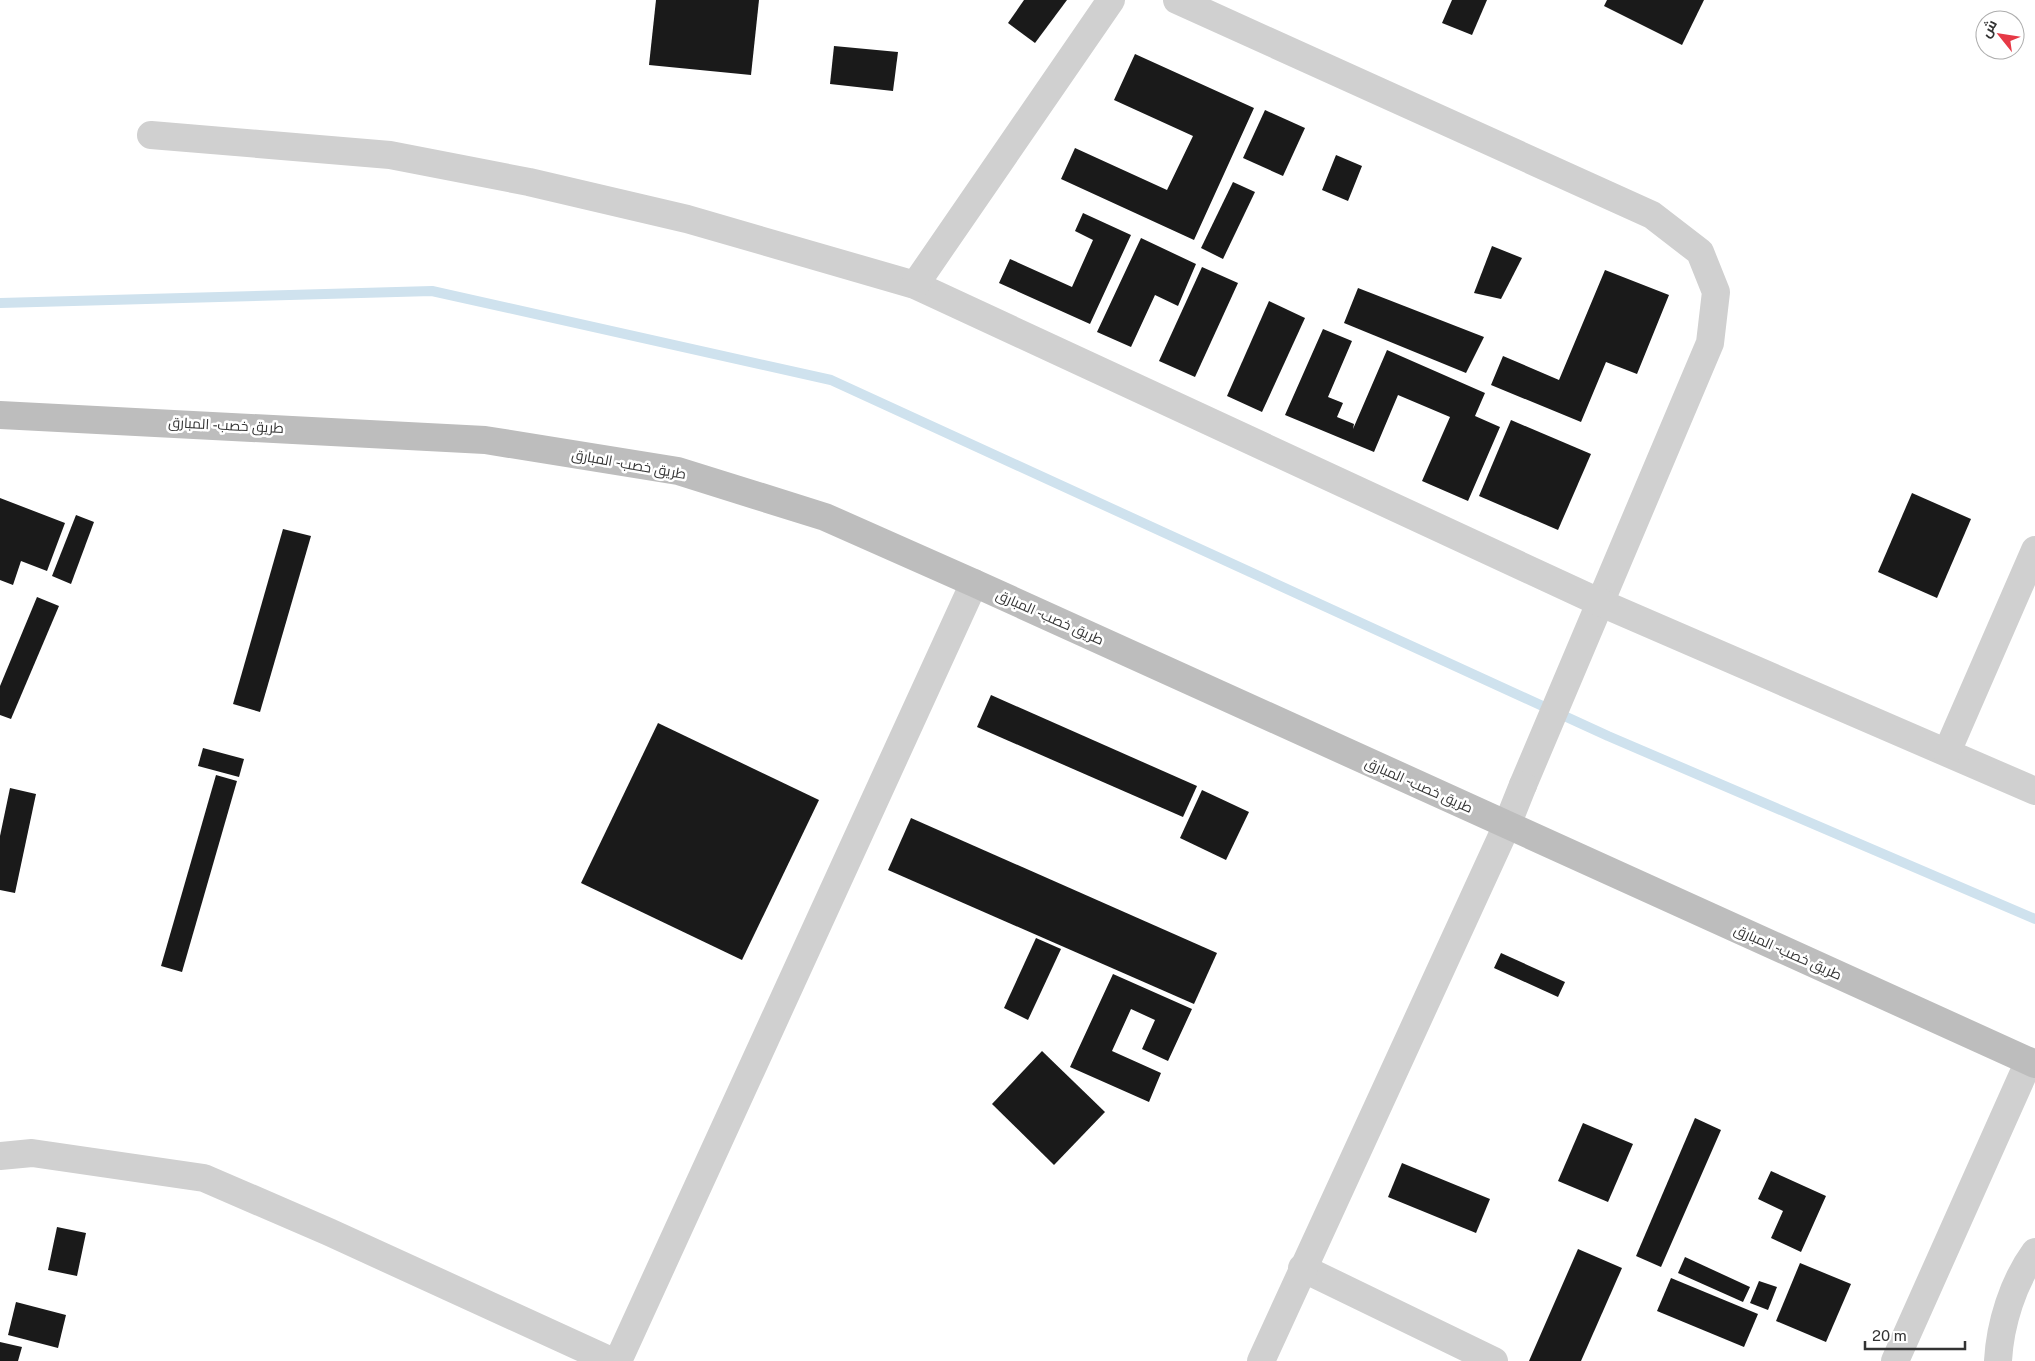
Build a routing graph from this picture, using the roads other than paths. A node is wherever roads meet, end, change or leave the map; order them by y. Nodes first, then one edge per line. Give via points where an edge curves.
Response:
1 (1111, 0) edge
2 (1177, 0) edge
3 (151, 135) dead end
4 (915, 285) junction
5 (0, 414) edge
6 (2035, 550) edge
7 (974, 583) junction
8 (1601, 604) junction
9 (1947, 752) junction
10 (2035, 791) edge
11 (1507, 825) junction
12 (2032, 1063) edge
13 (0, 1156) edge
14 (2035, 1252) edge
15 (1302, 1268) junction
16 (611, 1361) edge
17 (618, 1361) edge
18 (1261, 1361) edge
19 (1494, 1361) edge
20 (1895, 1361) edge
21 (1998, 1361) edge

1 - 4 street
2 - 8 street via 1652,215 1700,252 1716,292 1710,343
3 - 4 street via 390,155 519,180 687,219
4 - 8 street
5 - 7 main road, طريق خصب - المبارق via 485,440 678,471 825,517
6 - 9 street
7 - 11 main road, طريق خصب - المبارق
7 - 17 street
8 - 9 street
8 - 11 street
9 - 10 street
11 - 12 main road, طريق خصب - المبارق
11 - 15 street
12 - 20 street
13 - 16 street via 32,1153 204,1178
14 - 21 street via 2024,1267 2007,1312
15 - 18 street
15 - 19 street

